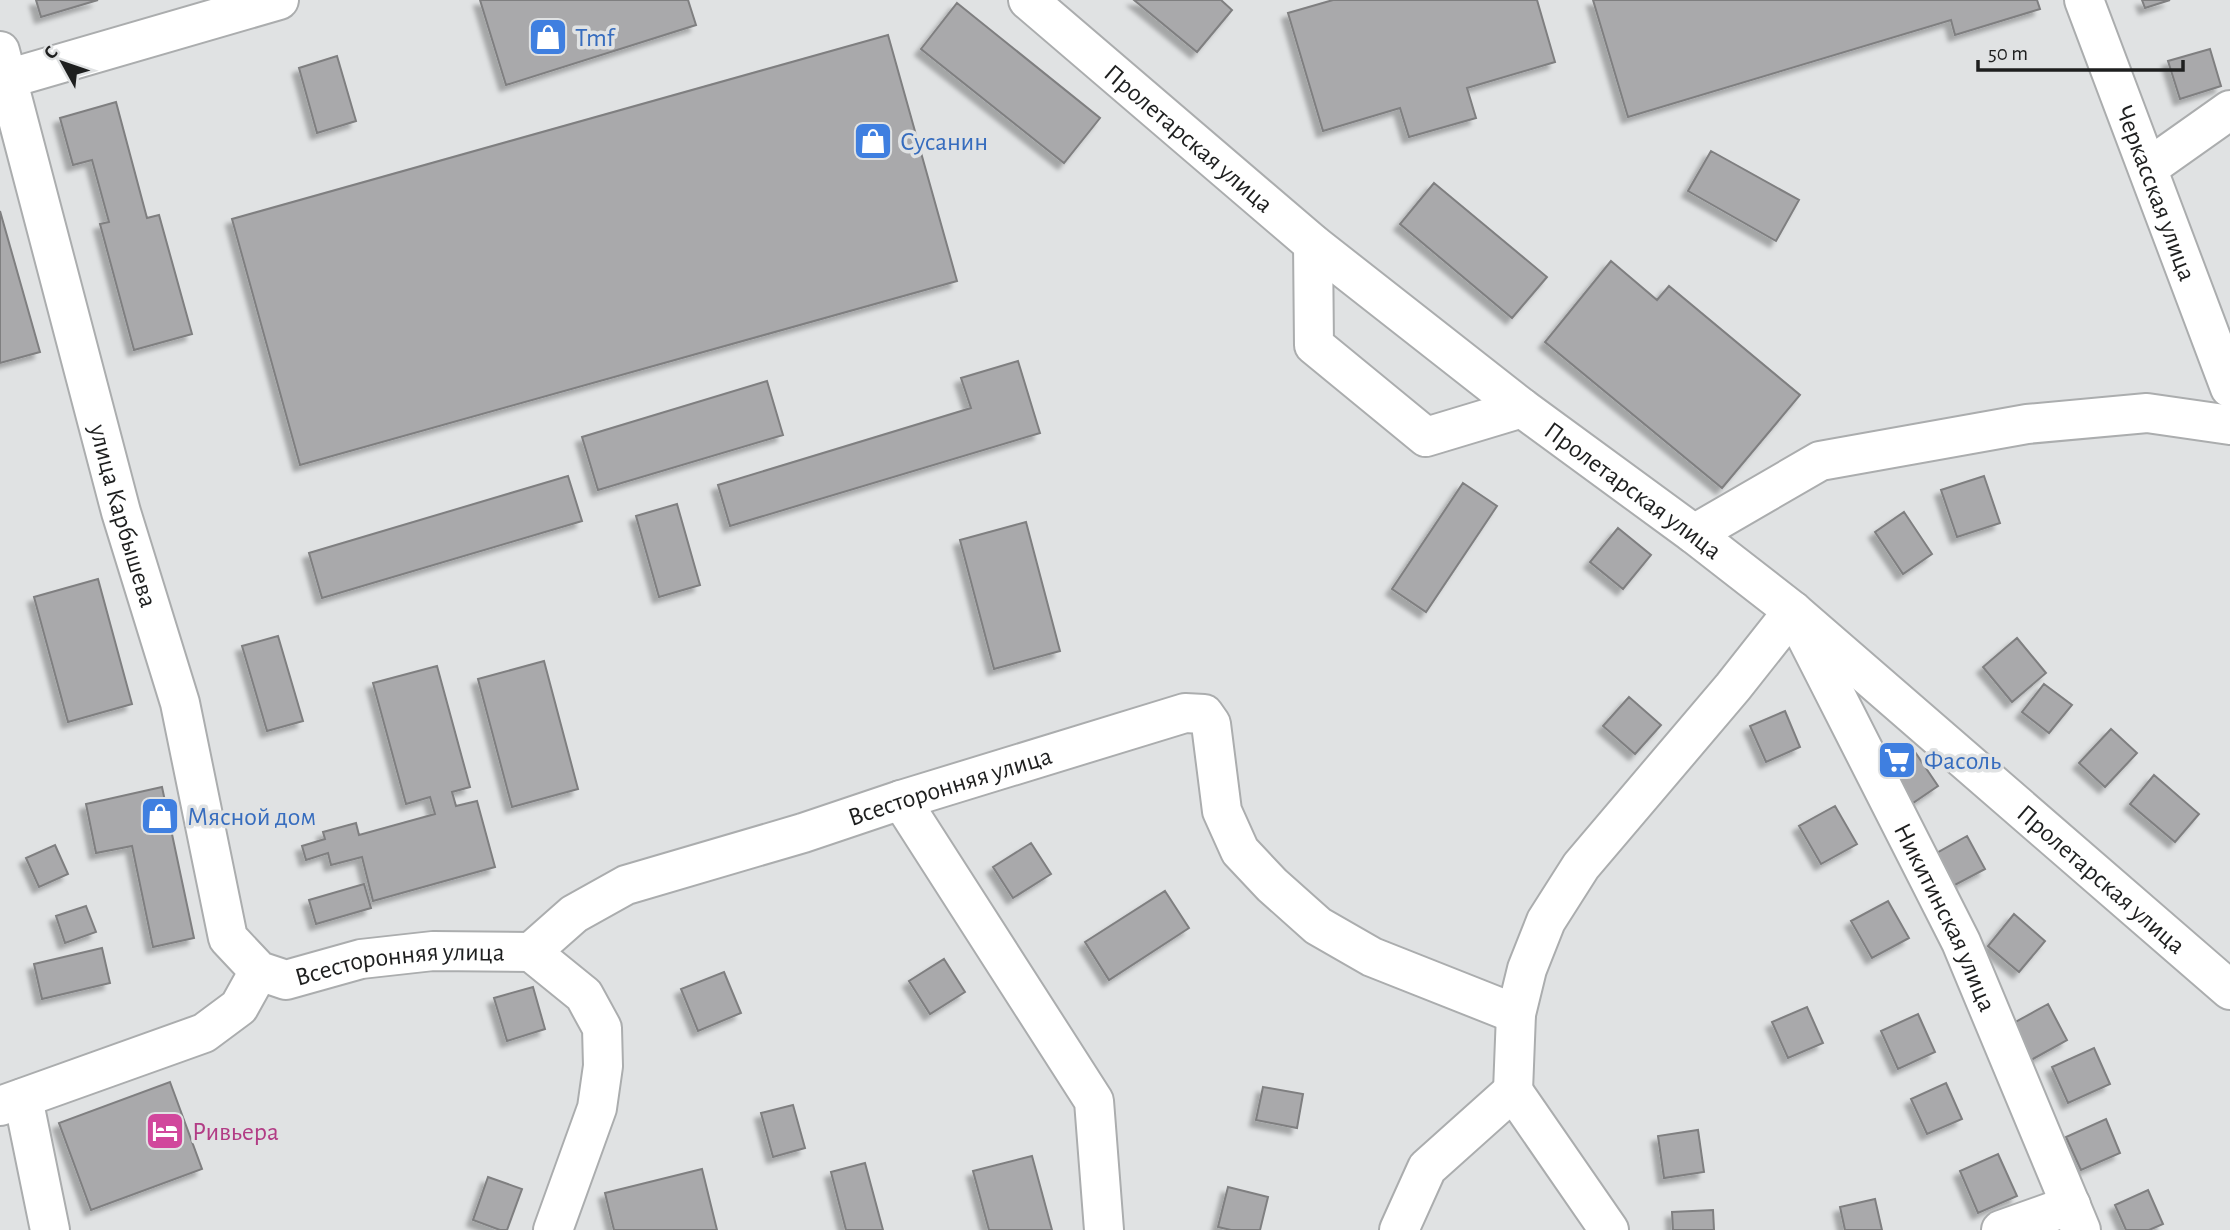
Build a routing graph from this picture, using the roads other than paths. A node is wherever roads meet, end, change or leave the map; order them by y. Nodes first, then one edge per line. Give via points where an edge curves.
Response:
1 (279, 0) edge
2 (1028, 0) edge
3 (2084, 0) edge
4 (2, 71) edge
5 (2230, 110) edge
6 (2148, 168) junction
7 (1313, 244) junction
8 (2230, 388) edge
9 (1522, 408) junction
10 (2230, 425) edge
11 (1693, 534) junction
12 (1793, 611) junction
13 (901, 800) junction
14 (531, 952) junction
15 (259, 971) junction
16 (2230, 990) edge
17 (1516, 1014) junction
18 (1513, 1091) junction
19 (11, 1102) edge
20 (2076, 1217) edge
21 (46, 1226) edge
22 (553, 1230) edge
23 (1104, 1230) edge
24 (1399, 1230) edge
25 (1609, 1230) edge
26 (2001, 1230) edge

1 - 4 street
2 - 7 street, Пролетарская улица
3 - 6 street, Черкасская улица
4 - 15 street, улица Карбышева via 121,512 180,703 229,938
5 - 6 street
6 - 8 street, Черкасская улица
7 - 9 street, Пролетарская улица
7 - 9 street via 1314,345 1426,438
9 - 11 street, Пролетарская улица
10 - 11 street via 2147,413 2027,424 1820,461
11 - 12 street, Пролетарская улица
12 - 16 street, Пролетарская улица
12 - 17 street via 1581,866 1546,921
12 - 20 street, Никитинская улица via 1961,942
13 - 14 street, Всесторонняя улица via 626,885 574,914
13 - 17 street, Всесторонняя улица via 1185,713 1203,714 1211,724 1222,811 1240,851 1272,885 1318,926 1372,957
13 - 23 street via 1094,1101
14 - 15 street, Всесторонняя улица via 433,951 361,959 286,980
14 - 22 street via 584,995 601,1028 603,1066 597,1108
15 - 19 street via 239,1007 204,1033
17 - 18 street
18 - 24 street via 1427,1168
18 - 25 street
19 - 21 street
20 - 26 street

